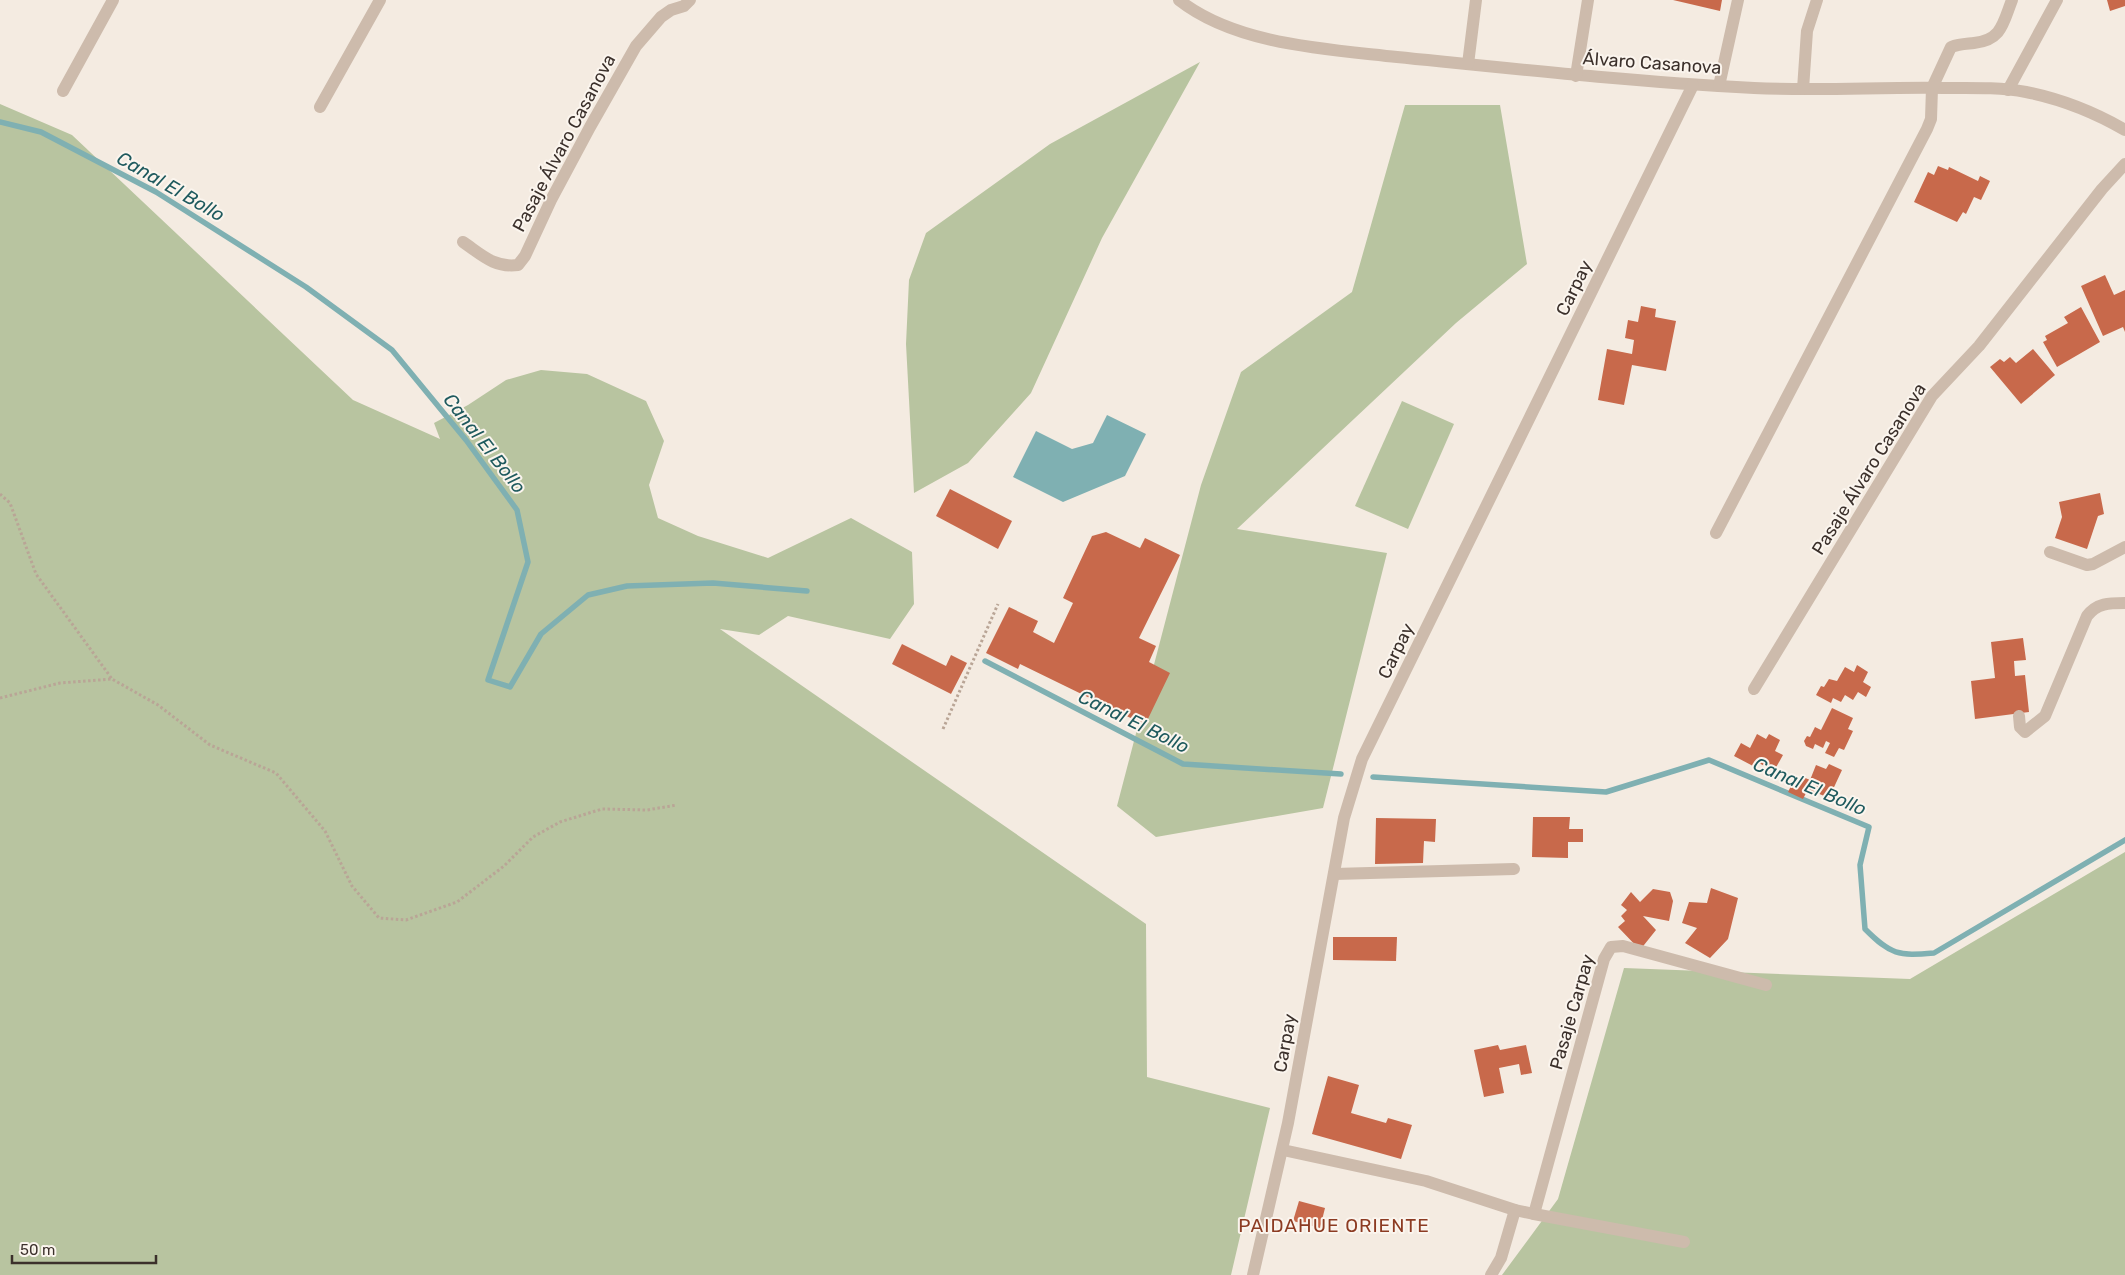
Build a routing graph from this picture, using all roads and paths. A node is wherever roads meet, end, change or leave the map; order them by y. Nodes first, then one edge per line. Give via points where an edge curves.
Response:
1 (113, 0) edge
2 (380, 0) edge
3 (690, 0) edge
4 (1179, 0) edge
5 (1476, 0) edge
6 (1588, 0) edge
7 (1738, 0) edge
8 (1817, 0) edge
9 (2012, 0) edge
10 (2057, 0) edge
11 (1468, 64) junction
12 (1576, 76) junction
13 (1693, 85) junction
14 (1719, 86) junction
15 (1932, 88) junction
16 (1803, 89) junction
17 (2008, 90) junction
18 (63, 91) dead end
19 (320, 107) dead end
20 (2125, 130) edge
21 (2125, 164) edge
22 (463, 242) dead end
23 (0, 494) edge
24 (1716, 533) dead end
25 (2125, 547) edge
26 (2050, 552) dead end
27 (998, 604) dead end
28 (2125, 604) edge
29 (112, 679) junction
30 (1754, 689) dead end
31 (0, 698) edge
32 (2019, 716) dead end
33 (943, 729) dead end
34 (677, 805) dead end
35 (1514, 869) dead end
36 (1334, 874) junction
37 (1766, 986) dead end
38 (1283, 1150) junction
39 (1515, 1210) junction
40 (1534, 1214) junction
41 (1684, 1242) dead end
42 (1254, 1274) edge
43 (1491, 1275) edge

1 - 18 street
2 - 19 street
3 - 22 street, Pasaje Álvaro Casanova via 661,17 636,46 518,265 504,266
4 - 11 street, Álvaro Casanova via 1213,22 1258,37 1340,51
5 - 11 street
6 - 12 street
7 - 14 street
8 - 16 street via 1807,31
9 - 15 street via 1995,38 1951,47
10 - 17 street
11 - 12 street, Álvaro Casanova
12 - 13 street, Álvaro Casanova
13 - 14 street, Álvaro Casanova
13 - 36 street, Carpay via 1362,759 1344,818
14 - 16 street, Álvaro Casanova
15 - 16 street, Álvaro Casanova
15 - 17 street, Álvaro Casanova
15 - 24 street via 1931,119 1927,130
17 - 20 street, Álvaro Casanova via 2066,103
21 - 30 street, Pasaje Álvaro Casanova via 1979,346 1932,396
23 - 29 path via 10,503 36,574
25 - 26 street via 2087,565
27 - 33 path
28 - 32 street via 2092,608 2045,716 2025,732 2020,727
29 - 31 path via 60,683
29 - 34 path via 158,705 210,745 276,773 325,831 352,886 378,918 406,920 457,902 504,866 533,837 560,822 602,809 647,810
35 - 36 street
36 - 38 street, Carpay
37 - 40 street, Pasaje Carpay via 1623,946 1611,947 1604,959
38 - 39 street via 1426,1181
38 - 42 street, Carpay
39 - 40 street
39 - 43 street via 1501,1258
40 - 41 street

